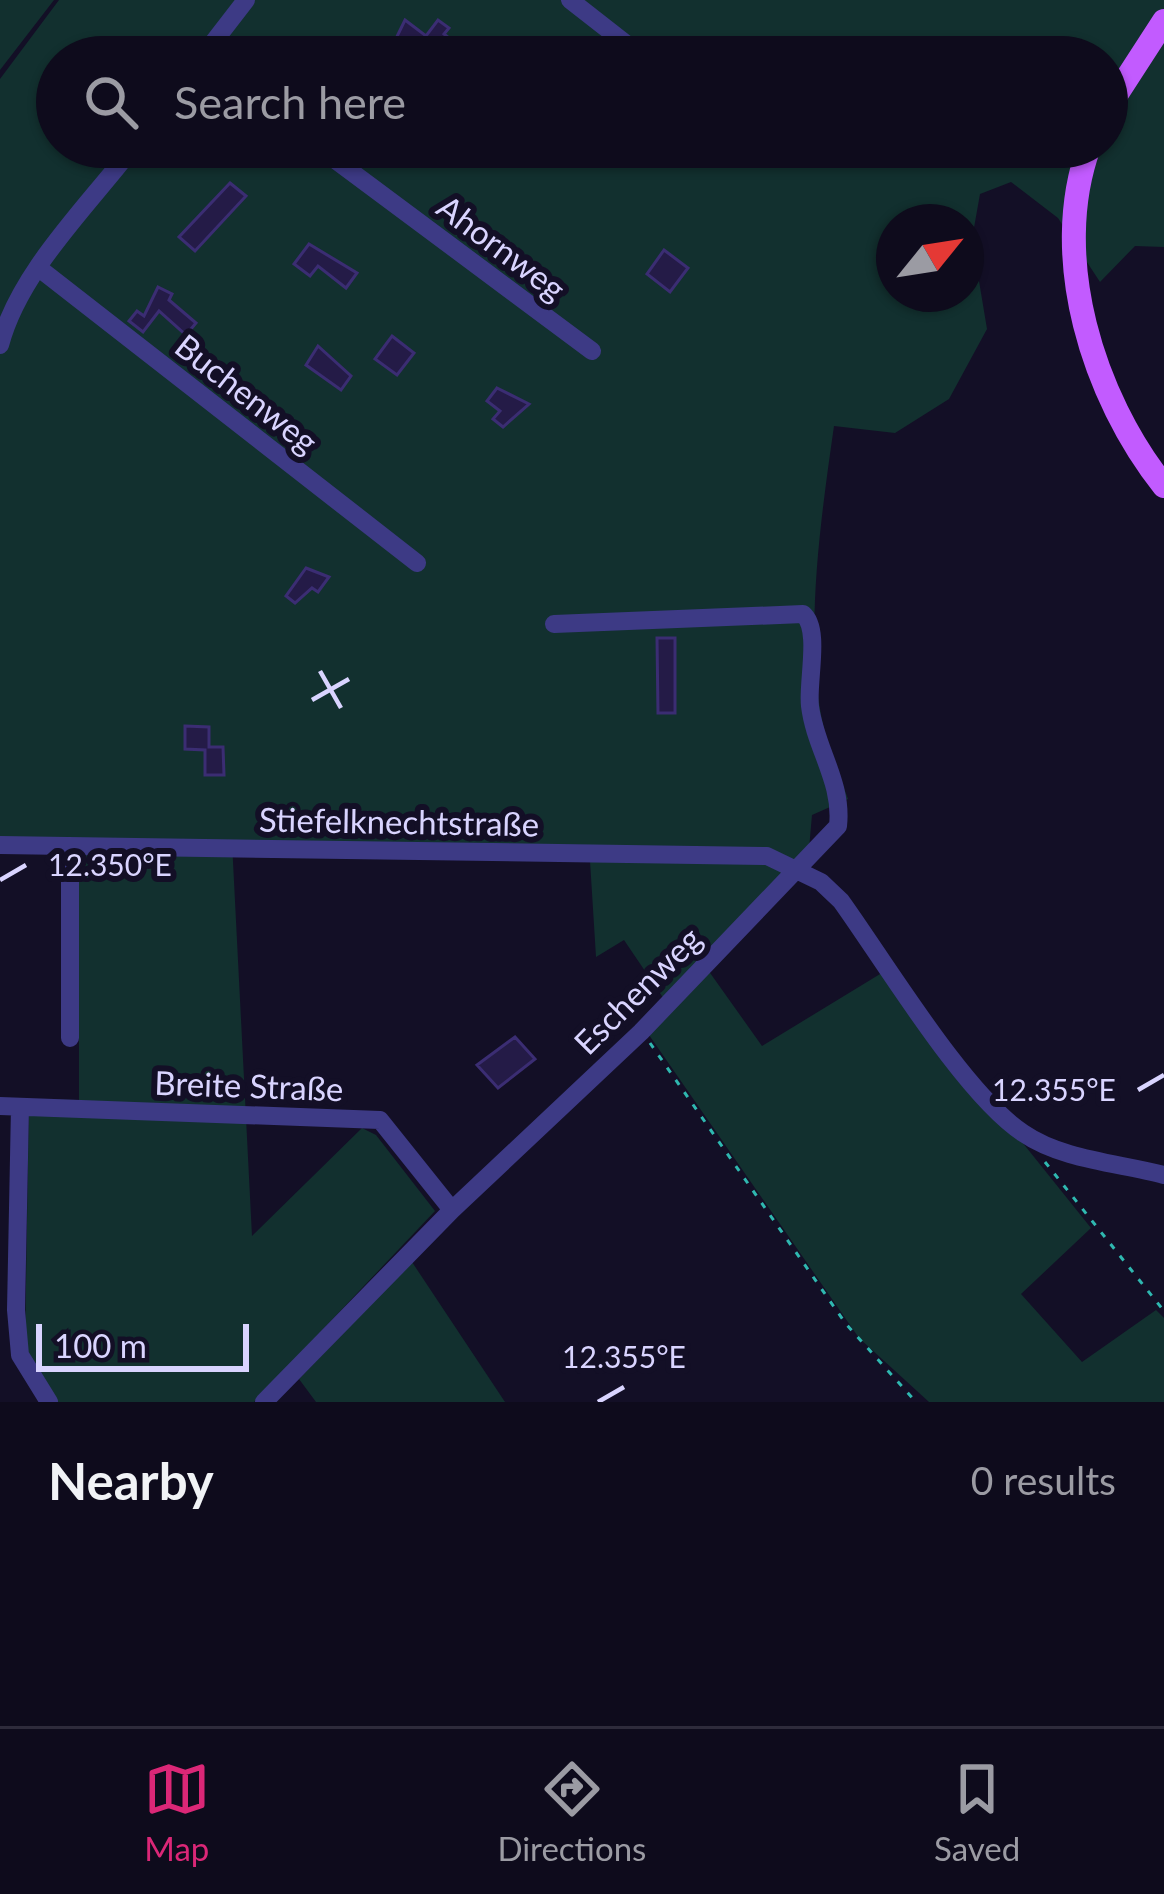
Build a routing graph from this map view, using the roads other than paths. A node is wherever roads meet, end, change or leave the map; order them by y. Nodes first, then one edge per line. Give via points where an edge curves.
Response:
1 (246, 0) edge
2 (570, 0) edge
3 (1164, 21) edge
4 (218, 36) edge
5 (616, 36) edge
6 (1128, 77) edge
7 (117, 168) edge
8 (346, 168) edge
9 (1081, 168) edge
10 (40, 269) junction
11 (0, 345) edge
12 (592, 351) dead end
13 (1164, 486) edge
14 (417, 563) dead end
15 (554, 624) dead end
16 (0, 845) edge
17 (70, 846) junction
18 (795, 866) junction
19 (70, 1038) dead end
20 (10, 1107) edge
21 (1164, 1174) edge
22 (452, 1210) junction
23 (49, 1402) edge
24 (264, 1402) edge

1 - 4 street
2 - 5 street
3 - 6 main road
7 - 10 street
8 - 12 street, Ahornweg
9 - 13 main road via 1075,278 1113,404
10 - 11 street
10 - 14 street, Buchenweg
15 - 18 street, Eschenweg via 656,616 810,619 811,715 840,811 838,826
16 - 17 street, Stiefelknechtstraße
17 - 18 street, Stiefelknechtstraße via 766,856
17 - 19 street
18 - 21 street via 841,901 976,1088 1024,1134
18 - 22 street, Eschenweg via 641,1033
20 - 22 street, Breite Straße via 380,1120
20 - 23 street via 20,1354
22 - 24 street, Eschenweg

